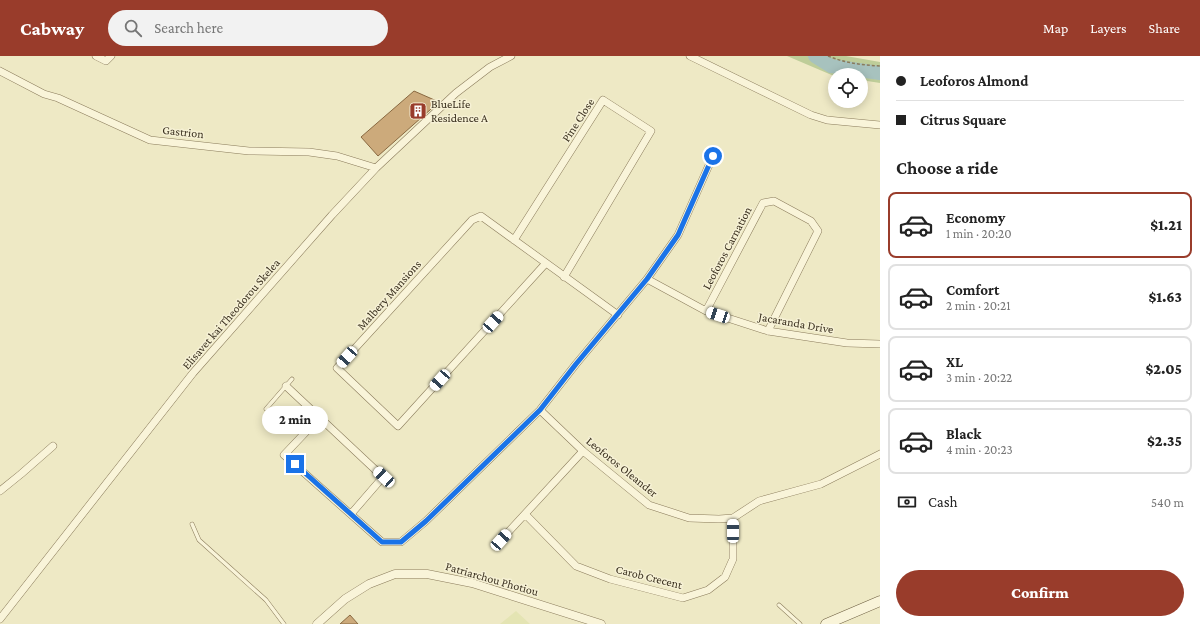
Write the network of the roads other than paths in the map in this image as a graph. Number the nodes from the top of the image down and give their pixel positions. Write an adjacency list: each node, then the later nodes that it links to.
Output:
1 (96, 56): 2 (street)
2 (111, 56)
3 (511, 56): 9 (street, Elisavet kai Theodorou Skelea)
4 (690, 56): 5 (street)
5 (698, 58): 7 (street)
6 (0, 71): 9 (street, Gastrion)
7 (880, 125)
8 (713, 156): 13 (street)
9 (376, 168): 34 (street, Elisavet kai Theodorou Skelea)
10 (514, 240): 11 (street, Malbery Mansions); 11 (street, Malbery Mansions); 12 (street, Pine Close)
11 (546, 263): 12 (street, Malbery Mansions)
12 (564, 277): 15 (street, Malbery Mansions)
13 (647, 279): 14 (street, Jacaranda Drive); 15 (street)
14 (706, 311): 16 (street, Jacaranda Drive); 16 (street, Leoforos Carnation)
15 (618, 315): 21 (street)
16 (768, 331): 17 (street, Jacaranda Drive)
17 (880, 344)
18 (292, 379): 19 (lane)
19 (286, 386): 20 (lane); 22 (street)
20 (266, 409)
21 (540, 410): 24 (street, Leoforos Oleander); 27 (street)
22 (320, 417): 27 (street); 27 (street)
23 (53, 446): 26 (street)
24 (582, 451): 28 (street); 29 (street, Leoforos Oleander)
25 (880, 454): 29 (street)
26 (0, 491)
27 (351, 514)
28 (525, 514): 29 (street, Carob Crecent); 31 (street)
29 (733, 518)
30 (192, 524): 35 (lane)
31 (501, 540)
32 (880, 601): 39 (main road)
33 (779, 605): 38 (lane)
34 (0, 620)
35 (284, 624)
36 (317, 624): 37 (street, Patriarchou Photiou)
37 (601, 624)
38 (800, 624)
39 (826, 624)

